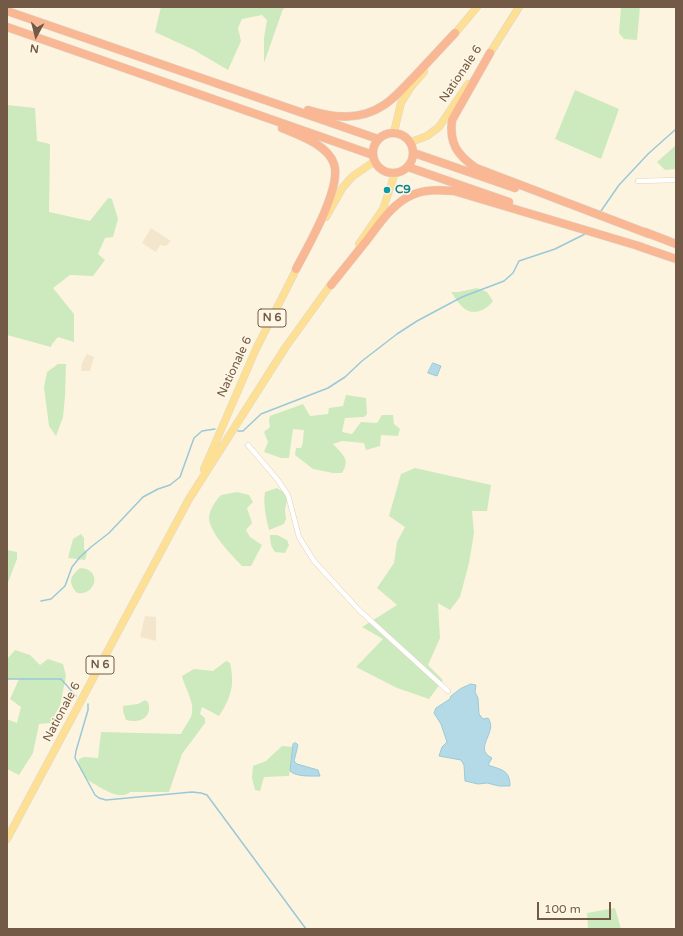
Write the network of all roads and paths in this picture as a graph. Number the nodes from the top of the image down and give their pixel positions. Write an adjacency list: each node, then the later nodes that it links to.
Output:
1 (478, 7): 5 (main road)
2 (519, 7): 6 (main road, Nationale 6)
3 (7, 11): 7 (highway)
4 (7, 27): 8 (highway)
5 (455, 33): 7 (highway); 9 (main road)
6 (490, 53): 11 (main road, Nationale 6); 18 (highway)
7 (170, 67): 10 (highway)
8 (165, 82): 13 (highway); 22 (highway)
9 (394, 132): 10 (highway); 11 (highway)
10 (378, 140): 13 (highway)
11 (411, 142): 12 (highway)
12 (414, 153): 14 (highway); 18 (highway)
13 (374, 158): 15 (highway); 22 (main road, Nationale 6 / N 6)
14 (408, 167): 15 (highway); 20 (highway)
15 (395, 173): 23 (main road, Nationale 6 / N 6)
16 (676, 180): 17 (street)
17 (638, 181)
18 (649, 234): 19 (highway)
19 (676, 244)
20 (642, 248): 21 (highway); 23 (highway)
21 (676, 259)
22 (296, 269): 25 (main road, Nationale 6 / N 6)
23 (331, 285): 25 (main road, Nationale 6 / N 6)
24 (248, 445): 26 (street)
25 (194, 491): 27 (main road, Nationale 6 / N 6)
26 (448, 691)
27 (7, 838)

